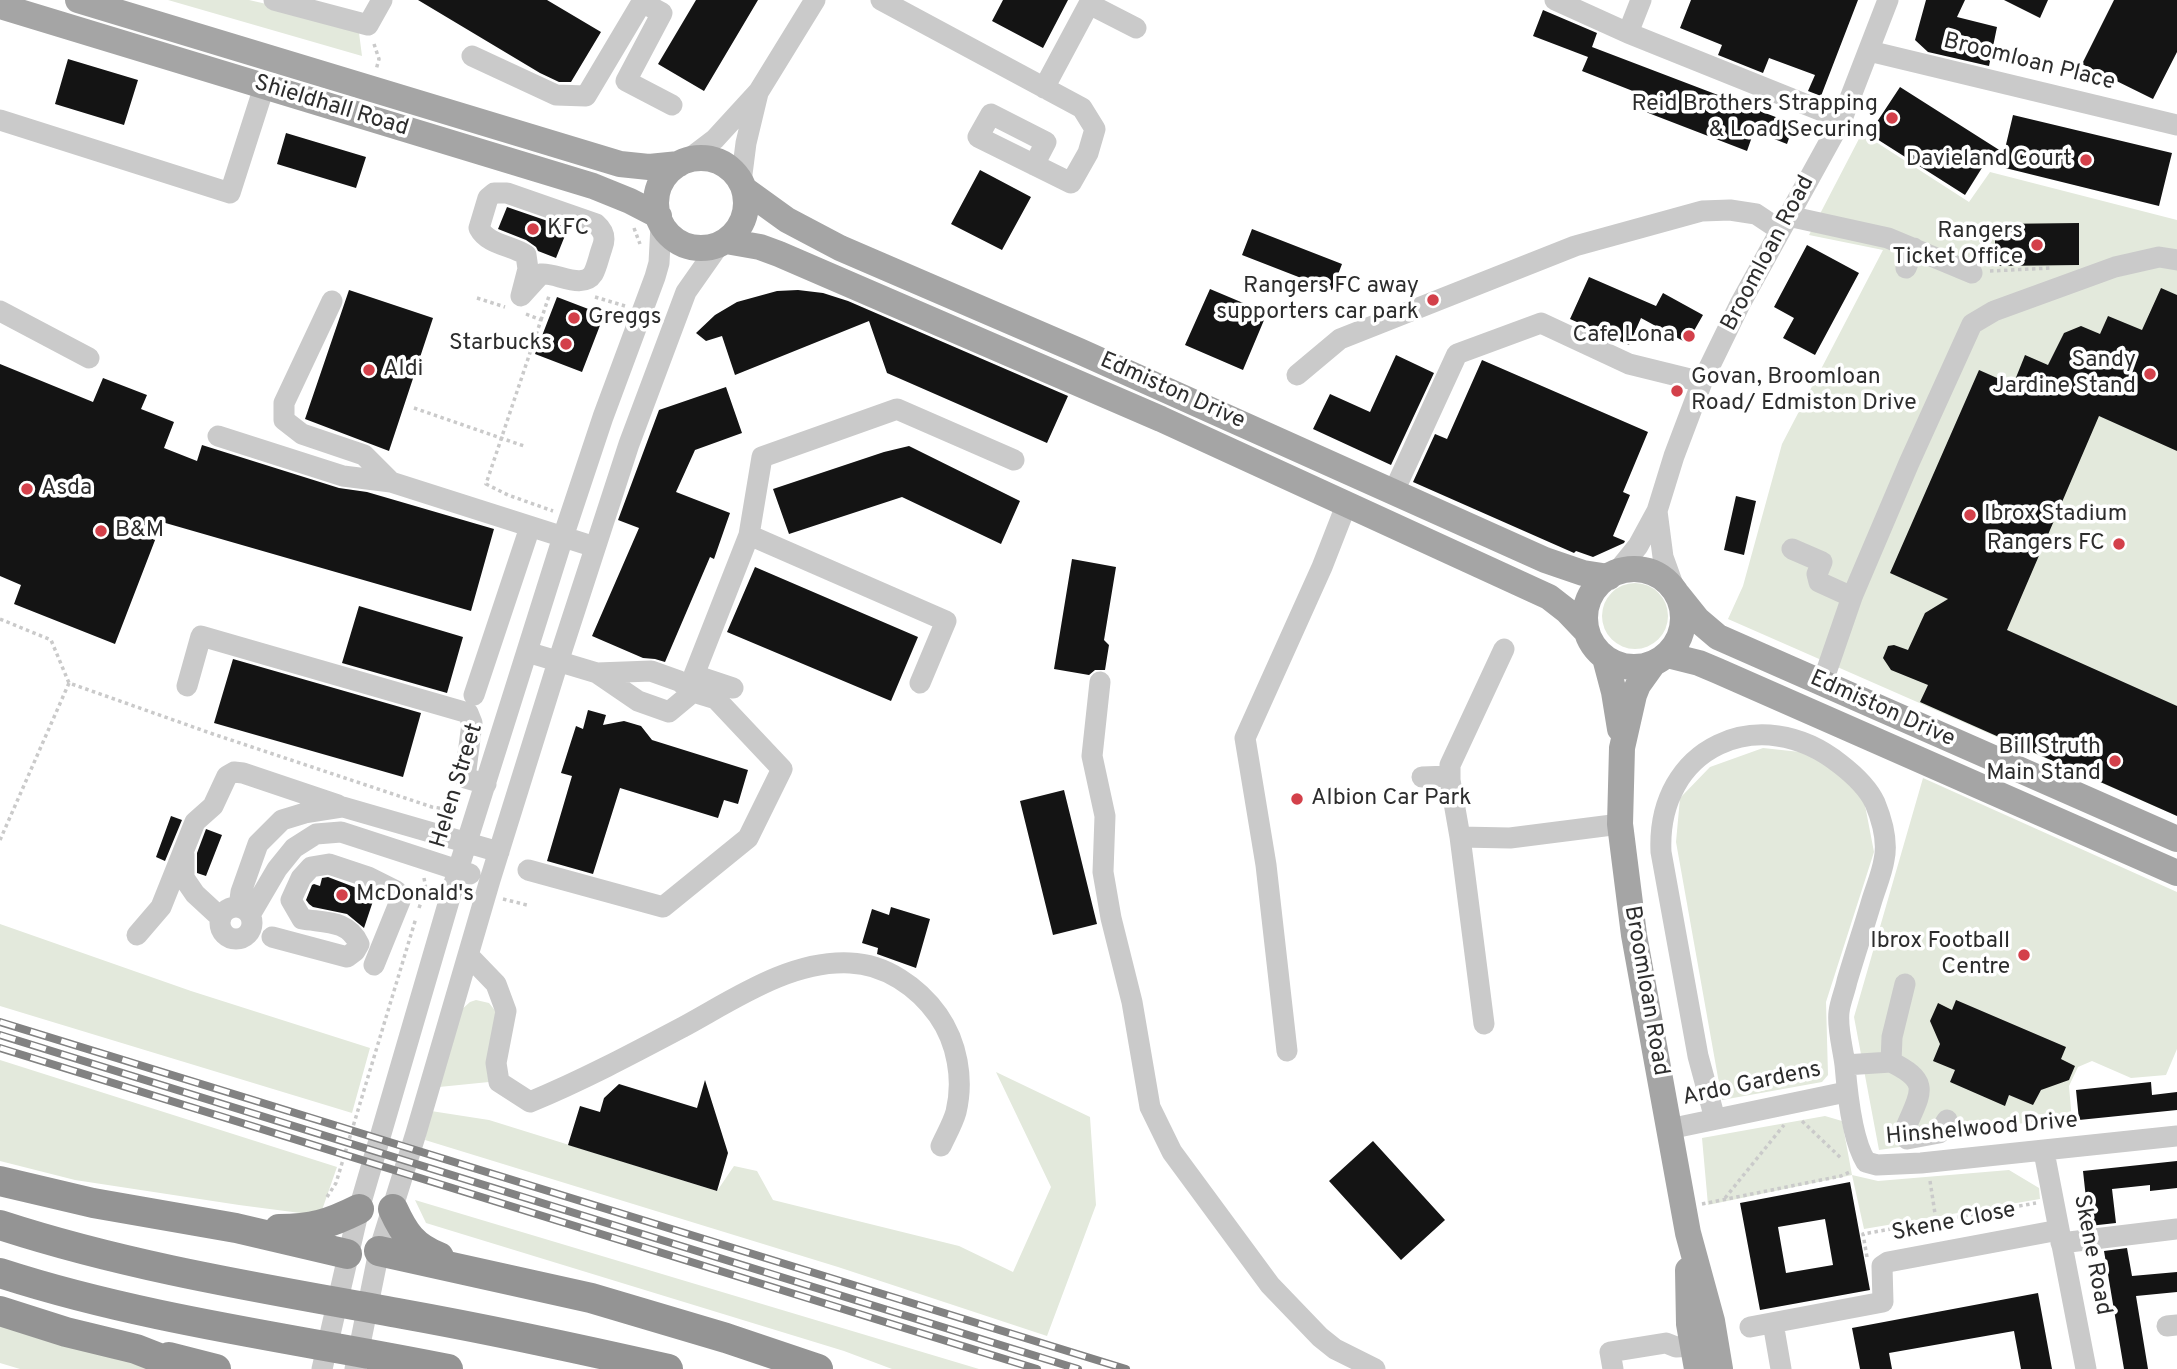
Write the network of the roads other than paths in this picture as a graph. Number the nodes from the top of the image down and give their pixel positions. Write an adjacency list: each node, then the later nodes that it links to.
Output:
1 (78, 0): 16 (main road, Shieldhall Road)
2 (274, 0): 3 (street)
3 (382, 0)
4 (815, 0): 19 (street)
5 (881, 0): 18 (street)
6 (1555, 0): 13 (street)
7 (1641, 0): 13 (street)
8 (1888, 0): 14 (street, Broomloan Road)
9 (657, 5): 15 (street); 20 (street)
10 (0, 6): 11 (main road, Shieldhall Road)
11 (58, 12): 17 (main road, Shieldhall Road)
12 (1136, 28): 18 (street)
13 (1628, 33): 22 (street)
14 (1869, 51): 22 (street, Broomloan Road); 24 (street, Broomloan Place)
15 (472, 56)
16 (360, 84): 21 (main road); 25 (main road, Shieldhall Road)
17 (264, 87): 21 (main road, Shieldhall Road); 23 (street)
18 (1044, 88): 26 (street)
19 (759, 91): 25 (street); 27 (street)
20 (672, 105)
21 (340, 110): 28 (main road, Shieldhall Road)
22 (1842, 119): 29 (street, Broomloan Road)
23 (0, 120)
24 (2177, 125)
25 (683, 162): 27 (main road); 28 (main road)
26 (1034, 165)
27 (742, 186): 30 (main road); 44 (main road, Edmiston Drive)
28 (660, 220): 30 (main road); 49 (street, Helen Street)
29 (1784, 223): 31 (street); 39 (street); 40 (street, Broomloan Road)
30 (723, 243): 45 (main road, Edmiston Drive); 50 (street)
31 (1914, 248): 33 (street); 34 (street)
32 (2177, 260): 54 (street)
33 (1906, 268)
34 (1979, 275)
35 (521, 296): 35 (street)
36 (332, 302): 43 (street)
37 (0, 311): 38 (street)
38 (89, 358)
39 (1297, 374)
40 (1702, 382): 44 (street); 46 (street, Broomloan Road)
41 (218, 436): 43 (street)
42 (1014, 460): 48 (street)
43 (391, 482): 47 (street)
44 (1394, 491): 52 (main road, Edmiston Drive)
45 (1347, 503): 56 (main road, Edmiston Drive); 94 (street)
46 (1657, 511): 52 (street, Broomloan Road); 53 (street, Broomloan Road)
47 (530, 527): 49 (street); 55 (street)
48 (749, 535): 64 (street); 65 (street)
49 (563, 537): 50 (street); 57 (street, Helen Street)
50 (595, 547): 61 (street)
51 (1793, 549): 54 (street)
52 (1613, 575): 53 (main road); 56 (main road)
53 (1677, 594): 60 (main road); 66 (main road, Edmiston Drive)
54 (1852, 597): 66 (street)
55 (497, 632): 57 (street); 69 (street)
56 (1587, 632): 59 (main road)
57 (529, 647): 61 (street); 73 (street, Helen Street)
58 (1504, 649): 71 (street)
59 (1605, 658): 60 (main road); 70 (main road, Broomloan Road)
60 (1660, 660): 70 (main road, Broomloan Road); 85 (main road, Edmiston Drive)
61 (558, 662): 62 (street); 82 (street)
62 (597, 673): 64 (street); 64 (street)
63 (1100, 682): 128 (street)
64 (694, 683): 68 (street); 84 (street)
65 (920, 683)
66 (1822, 684): 79 (main road, Edmiston Drive)
67 (187, 686): 73 (street)
68 (733, 688)
69 (474, 695)
70 (1622, 748): 76 (main road, Broomloan Road)
71 (1450, 776): 72 (street); 78 (street)
72 (1422, 777)
73 (476, 781): 80 (street, Helen Street)
74 (343, 807): 75 (street); 80 (street); 81 (street)
75 (305, 813): 77 (street); 87 (street)
76 (1620, 824): 78 (street); 100 (main road, Broomloan Road)
77 (310, 837): 83 (street); 87 (street)
78 (1460, 837): 93 (street)
79 (2177, 839)
80 (467, 843): 82 (street); 83 (street, Helen Street)
81 (184, 849): 87 (street); 88 (street)
82 (499, 852): 86 (street)
83 (458, 870): 86 (street); 106 (street, Helen Street)
84 (528, 870)
85 (2177, 873)
86 (490, 880): 90 (street)
87 (237, 913)
88 (138, 934)
89 (272, 937): 91 (street)
90 (468, 955): 102 (street); 105 (street)
91 (374, 965)
92 (1905, 984): 95 (street)
93 (1484, 1024)
94 (1287, 1051)
95 (1891, 1062): 96 (street); 99 (street)
96 (1845, 1065): 97 (street, Hinshelwood Drive); 98 (street, Hinshelwood Drive)
97 (1846, 1093): 98 (street, Ardo Gardens); 103 (street, Hinshelwood Drive)
98 (1715, 1119): 100 (street, Ardo Gardens)
99 (1947, 1120)
100 (1669, 1129): 107 (main road, Broomloan Road)
101 (2177, 1136): 103 (street, Hinshelwood Drive)
102 (941, 1146)
103 (2044, 1152): 111 (street, Skene Road)
104 (0, 1181): 109 (highway)
105 (396, 1197): 112 (street); 115 (highway)
106 (359, 1209): 109 (highway); 113 (street, Helen Street)
107 (1685, 1220): 120 (main road, Broomloan Road); 130 (main road, Broomloan Road)
108 (0, 1225): 126 (highway)
109 (236, 1228): 113 (highway)
110 (2177, 1228): 111 (street, Skene Close)
111 (2060, 1236): 117 (street, Skene Close); 132 (street, Skene Road)
112 (379, 1251): 113 (street); 115 (highway); 124 (street)
113 (345, 1266): 121 (street, Helen Street)
114 (0, 1273): 125 (highway)
115 (486, 1276): 127 (highway)
116 (0, 1311): 119 (highway)
117 (1773, 1323): 118 (street, Skene Close); 131 (street)
118 (1750, 1327)
119 (136, 1349): 122 (highway); 123 (highway)
120 (1691, 1360): 129 (street)
121 (322, 1368)
122 (187, 1369)
123 (216, 1369)
124 (355, 1369)
125 (448, 1369)
126 (668, 1369)
127 (818, 1369)
128 (1375, 1369)
129 (1613, 1369)
130 (1720, 1369)
131 (1781, 1369)
132 (2086, 1369)

